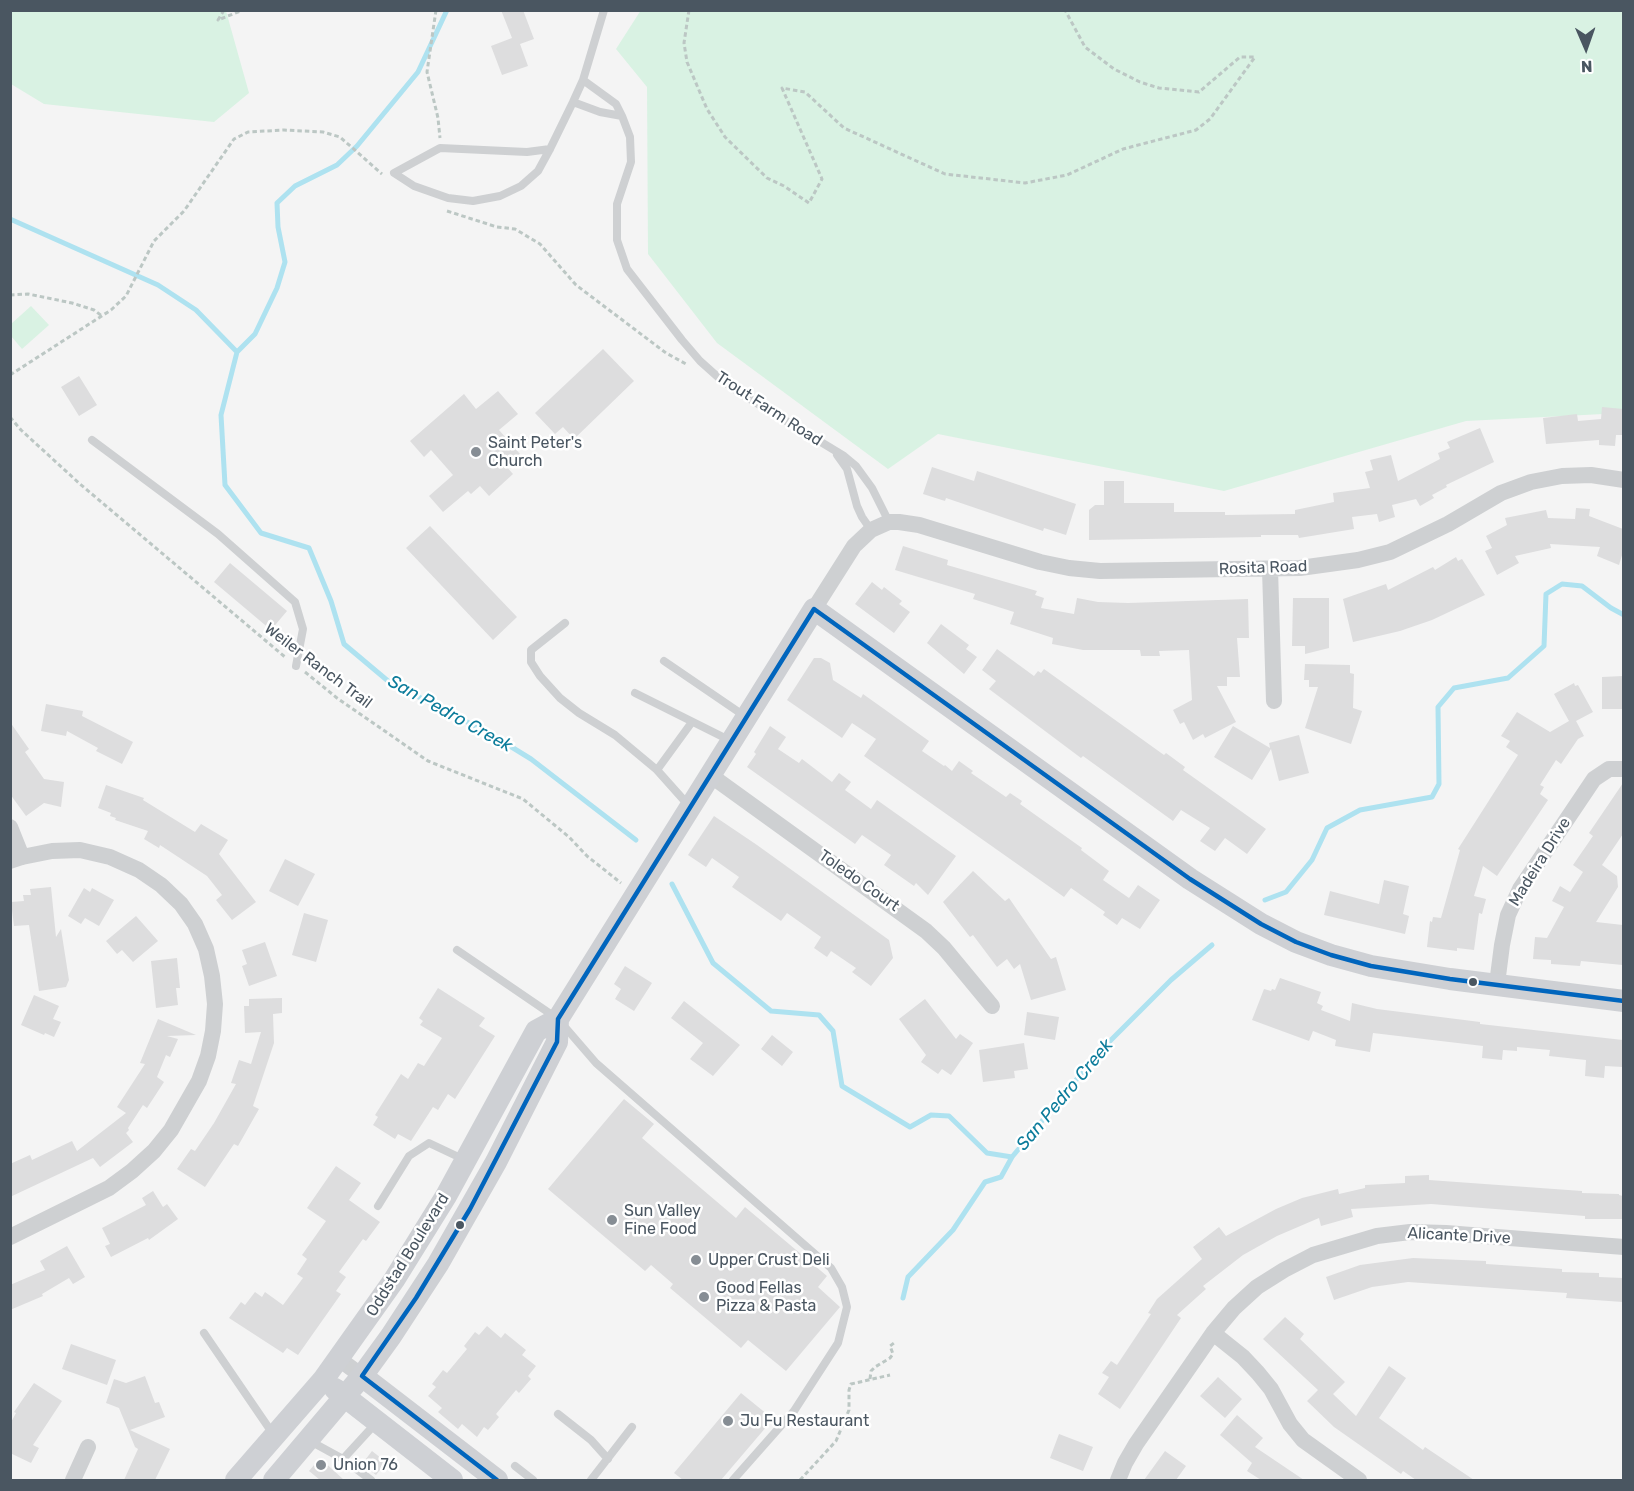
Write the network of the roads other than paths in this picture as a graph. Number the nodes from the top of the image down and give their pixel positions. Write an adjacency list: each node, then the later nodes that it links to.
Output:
1 (601, 12): 2 (lane)
2 (583, 80): 3 (lane); 4 (lane, Trout Farm Road)
3 (573, 102): 4 (lane); 5 (lane)
4 (622, 116): 7 (lane, Trout Farm Road)
5 (550, 149): 5 (lane)
6 (92, 440): 15 (lane)
7 (830, 448): 9 (lane, Trout Farm Road); 10 (lane, Trout Farm Road)
8 (1623, 480): 11 (street, Rosita Road)
9 (889, 522): 10 (street, Oddstad Boulevard); 11 (street, Rosita Road)
10 (871, 530): 12 (street, Oddstad Boulevard)
11 (1270, 569): 17 (street)
12 (814, 609): 18 (street, Oddstad Boulevard); 28 (street)
13 (565, 623): 22 (lane)
14 (664, 662): 18 (lane)
15 (296, 666)
16 (635, 693): 19 (lane)
17 (1274, 701)
18 (746, 717): 20 (street, Oddstad Boulevard)
19 (692, 722): 20 (lane); 22 (lane)
20 (731, 741): 23 (street, Oddstad Boulevard)
21 (1623, 769): 28 (street, Madeira Drive)
22 (657, 770): 24 (lane)
23 (710, 775): 24 (street, Oddstad Boulevard); 30 (street, Toledo Court)
24 (690, 807): 31 (street, Oddstad Boulevard)
25 (10, 827): 26 (street)
26 (16, 859): 34 (street)
27 (457, 950): 31 (lane)
28 (1497, 984): 29 (street)
29 (1623, 1000)
30 (992, 1006)
31 (558, 1019): 32 (street, Oddstad Boulevard); 59 (lane)
32 (481, 1155): 33 (lane); 38 (street, Oddstad Boulevard); 39 (street, Oddstad Boulevard)
33 (378, 1206)
34 (10, 1236)
35 (1623, 1247): 37 (street, Alicante Drive)
36 (204, 1333): 45 (lane)
37 (1213, 1333): 60 (street, Alicante Drive); 61 (street)
38 (339, 1359): 39 (street); 40 (street, Oddstad Boulevard)
39 (362, 1376): 41 (street, Oddstad Boulevard); 56 (street)
40 (323, 1380): 41 (street); 45 (street, Oddstad Boulevard)
41 (345, 1397): 43 (street); 46 (street, Oddstad Boulevard)
42 (558, 1414): 49 (lane)
43 (376, 1422): 48 (lane); 55 (street)
44 (632, 1427): 49 (lane)
45 (275, 1436): 52 (street, Oddstad Boulevard)
46 (309, 1441): 48 (lane); 53 (street, Oddstad Boulevard)
47 (88, 1448): 51 (street)
48 (343, 1459): 54 (lane)
49 (608, 1459): 58 (lane)
50 (515, 1466): 57 (lane)
51 (74, 1480)
52 (236, 1480)
53 (274, 1480)
54 (371, 1480)
55 (452, 1480)
56 (497, 1480)
57 (533, 1480)
58 (591, 1480)
59 (733, 1480)
60 (1118, 1480)
61 (1359, 1480)

